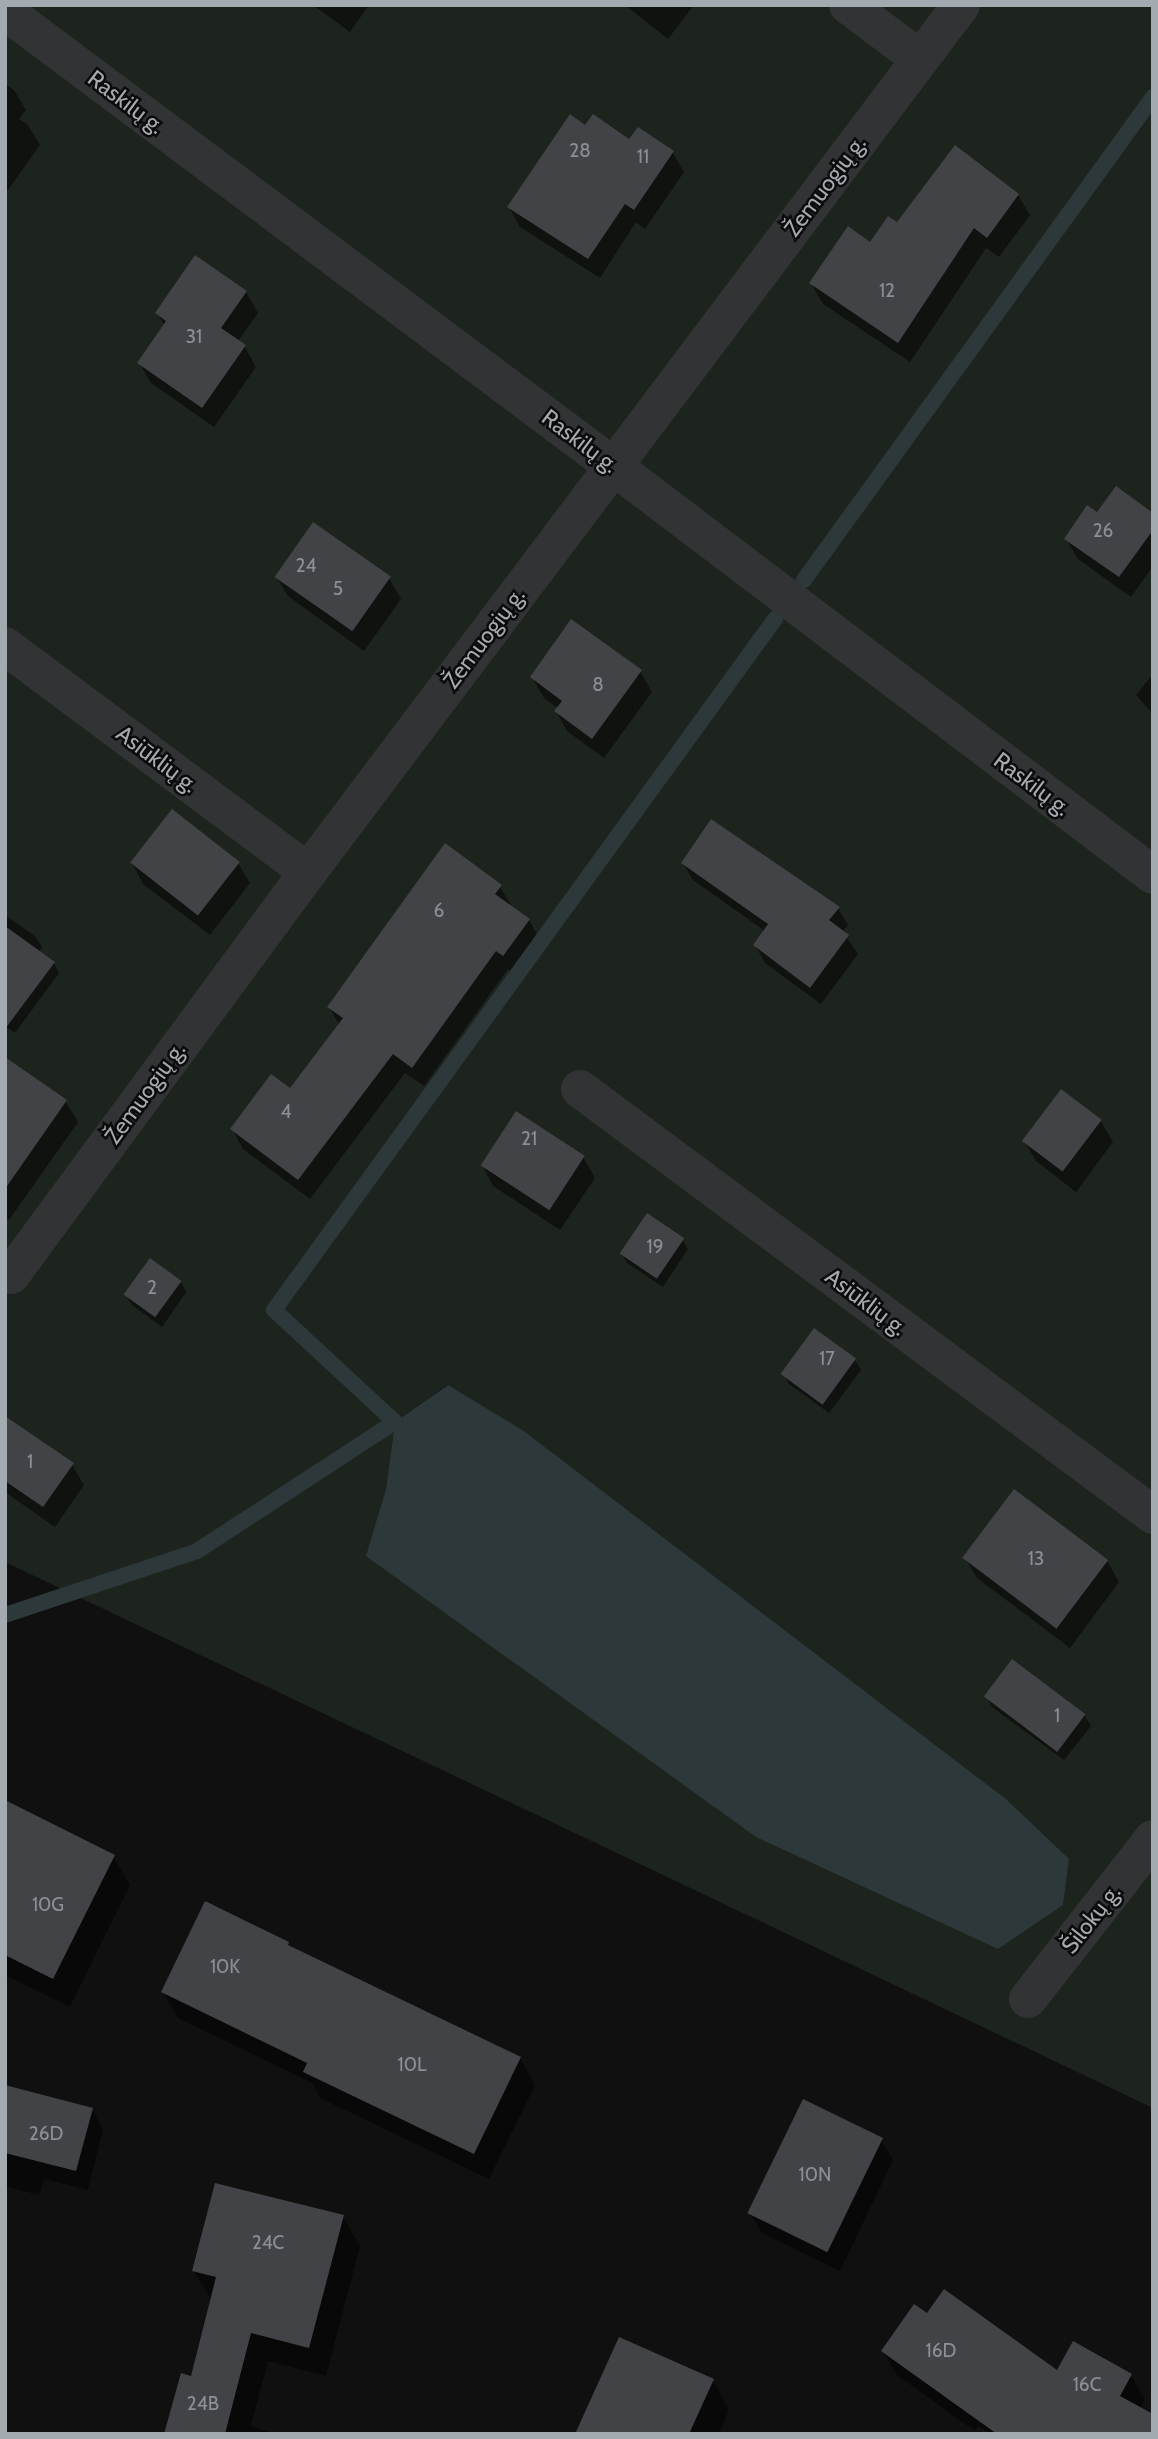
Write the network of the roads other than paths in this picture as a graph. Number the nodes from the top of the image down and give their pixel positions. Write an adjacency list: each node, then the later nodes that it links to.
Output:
1 (848, 5): 4 (street)
2 (961, 5): 4 (street, Žemuogių g.)
3 (5, 11): 5 (street, Raskilų g.)
4 (920, 60): 5 (street, Žemuogių g.)
5 (614, 466): 7 (street, Žemuogių g.); 8 (street, Raskilų g.)
6 (5, 646): 7 (street, Asiūklių g.)
7 (308, 872): 10 (street, Žemuogių g.)
8 (1153, 875)
9 (580, 1089): 11 (street, Asiūklių g.)
10 (8, 1273)
11 (1153, 1515)
12 (1153, 1839): 13 (street, Šilokų g.)
13 (1028, 1999)

